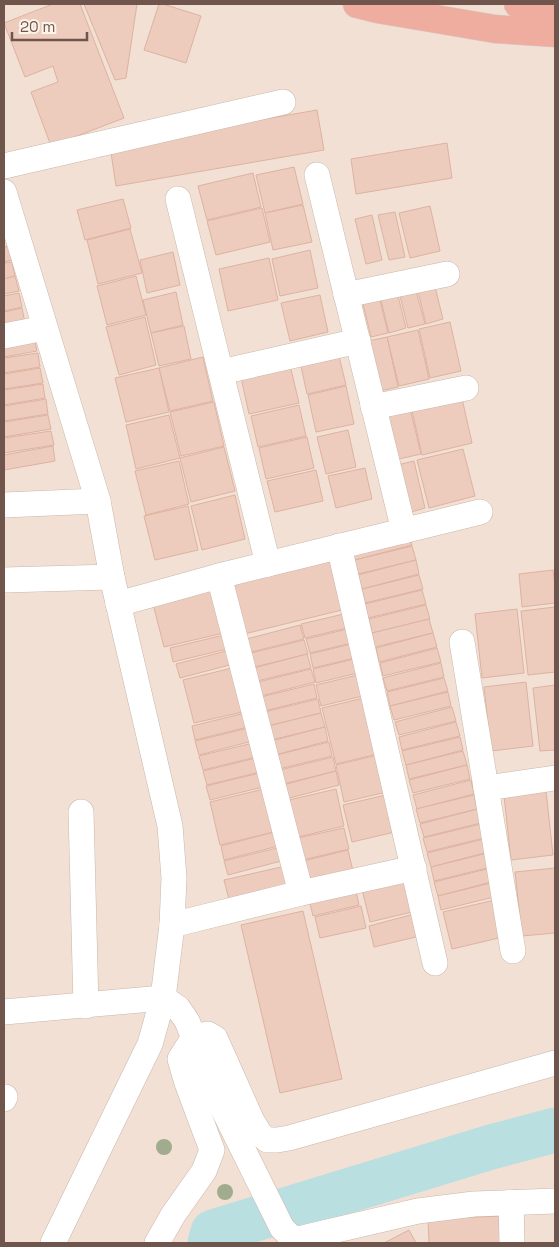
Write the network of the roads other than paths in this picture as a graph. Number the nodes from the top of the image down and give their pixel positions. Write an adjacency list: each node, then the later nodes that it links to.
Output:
1 (357, 4): 4 (highway)
2 (518, 4): 3 (highway)
3 (555, 8)
4 (555, 33)
5 (282, 102): 6 (street)
6 (4, 166)
7 (317, 175): 11 (street)
8 (4, 192): 12 (street)
9 (178, 198): 15 (street)
10 (447, 274): 11 (street)
11 (346, 296): 14 (street)
12 (45, 328): 13 (street); 18 (street)
13 (4, 336)
14 (358, 341): 15 (street); 17 (street)
15 (221, 372): 23 (street)
16 (466, 388): 17 (street)
17 (373, 407): 21 (street)
18 (98, 501): 19 (street); 25 (street)
19 (4, 505)
20 (480, 512): 21 (street)
21 (404, 531): 22 (street)
22 (339, 546): 23 (street); 32 (street)
23 (268, 564): 24 (street)
24 (219, 576): 27 (street); 33 (street)
25 (112, 577): 26 (street); 27 (street)
26 (4, 580)
27 (118, 604): 34 (street)
28 (462, 642): 30 (street)
29 (555, 778): 30 (street)
30 (486, 788): 35 (street)
31 (81, 812): 38 (street)
32 (414, 868): 33 (street); 36 (street)
33 (301, 893): 34 (street)
34 (172, 925): 37 (street)
35 (513, 951)
36 (435, 963)
37 (162, 998): 38 (street); 40 (street); 45 (street)
38 (86, 1006): 39 (street)
39 (4, 1012)
40 (197, 1044): 41 (street); 44 (street); 46 (street)
41 (555, 1063)
42 (555, 1201): 43 (street)
43 (511, 1202): 44 (street); 48 (street)
44 (425, 1210): 47 (street)
45 (53, 1243)
46 (157, 1243)
47 (350, 1243)
48 (512, 1243)

